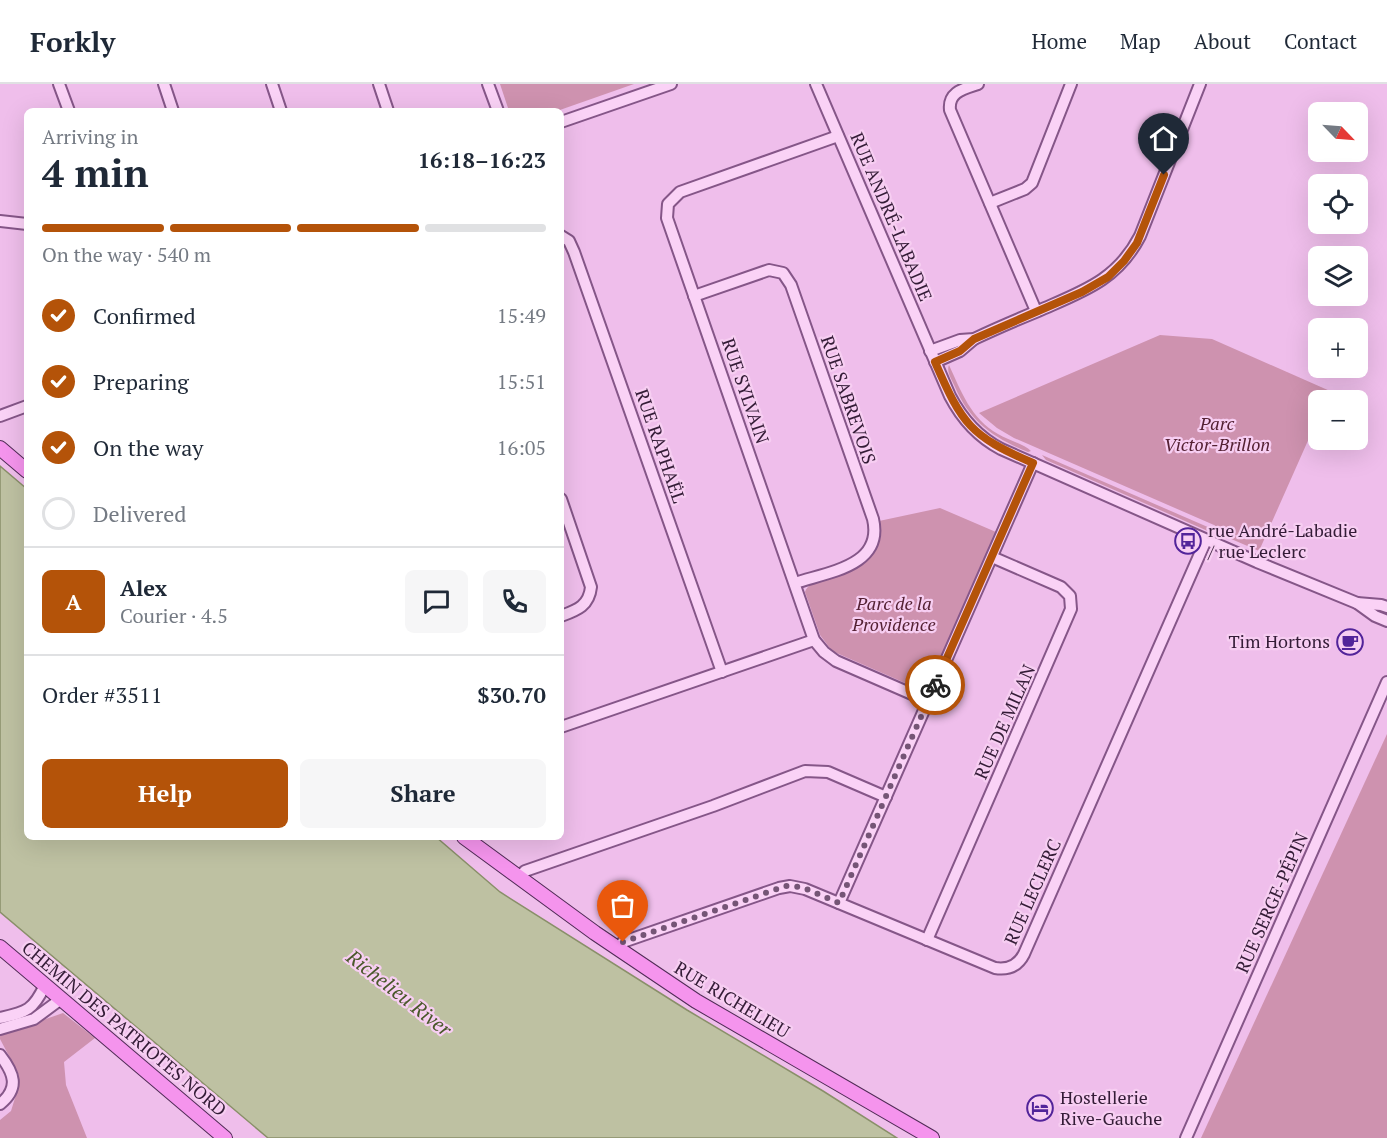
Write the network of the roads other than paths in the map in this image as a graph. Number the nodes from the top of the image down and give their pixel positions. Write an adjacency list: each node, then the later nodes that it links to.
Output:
1 (59, 84): 11 (street)
2 (164, 84): 12 (street)
3 (272, 84): 13 (street)
4 (379, 84): 14 (street)
5 (488, 84): 15 (street)
6 (671, 84): 16 (street)
7 (816, 84): 17 (street, RUE ANDRÉ-LABADIE)
8 (978, 84): 18 (street)
9 (1071, 84): 18 (street)
10 (1200, 84): 23 (street)
11 (68, 108)
12 (172, 108)
13 (280, 108)
14 (387, 108)
15 (497, 108)
16 (564, 121)
17 (838, 136): 22 (street, RUE SYLVAIN); 25 (street, RUE ANDRÉ-LABADIE)
18 (990, 203): 23 (street)
19 (0, 221): 20 (street)
20 (24, 224)
21 (564, 238): 41 (street, RUE RAPHAËL)
22 (694, 296): 35 (street, RUE SYLVAIN); 35 (street, RUE SABREVOIS)
23 (1036, 311): 24 (street)
24 (974, 339): 25 (street); 26 (street)
25 (930, 351): 26 (street, RUE ANDRÉ-LABADIE)
26 (935, 362): 30 (street, RUE ANDRÉ-LABADIE)
27 (24, 407): 28 (street)
28 (0, 416)
29 (0, 448): 31 (main road)
30 (1033, 463): 33 (street, RUE ANDRÉ-LABADIE); 34 (street)
31 (24, 468)
32 (564, 508): 38 (street)
33 (1206, 540): 36 (street, RUE ANDRÉ-LABADIE); 49 (street, RUE LECLERC)
34 (992, 557): 43 (street); 49 (street, RUE DE MILAN)
35 (795, 583): 40 (street, RUE SYLVAIN)
36 (1357, 603): 37 (street, RUE ANDRÉ-LABADIE); 39 (street, RUE ANDRÉ-LABADIE)
37 (1387, 607)
38 (564, 615)
39 (1387, 621)
40 (814, 640): 41 (street); 43 (street, RUE SYLVAIN)
41 (722, 672): 44 (street)
42 (1387, 682): 60 (street, RUE SERGE-PÉPIN)
43 (928, 700): 45 (street)
44 (564, 726)
45 (886, 797): 47 (street); 48 (street)
46 (468, 840): 47 (main road, RUE RICHELIEU)
47 (519, 877): 51 (main road, RUE RICHELIEU)
48 (839, 903): 49 (street, RUE LECLERC); 51 (street, RUE LECLERC)
49 (927, 940)
50 (0, 947): 52 (main road, CHEMIN DES PATRIOTES NORD)
51 (618, 948): 59 (main road, RUE RICHELIEU)
52 (45, 986): 53 (main road, CHEMIN DES PATRIOTES NORD); 54 (street)
53 (61, 999): 55 (street); 58 (main road, CHEMIN DES PATRIOTES NORD)
54 (0, 1018)
55 (0, 1029)
56 (0, 1055): 57 (street)
57 (0, 1104)
58 (225, 1138)
59 (932, 1138)
60 (1186, 1138)

